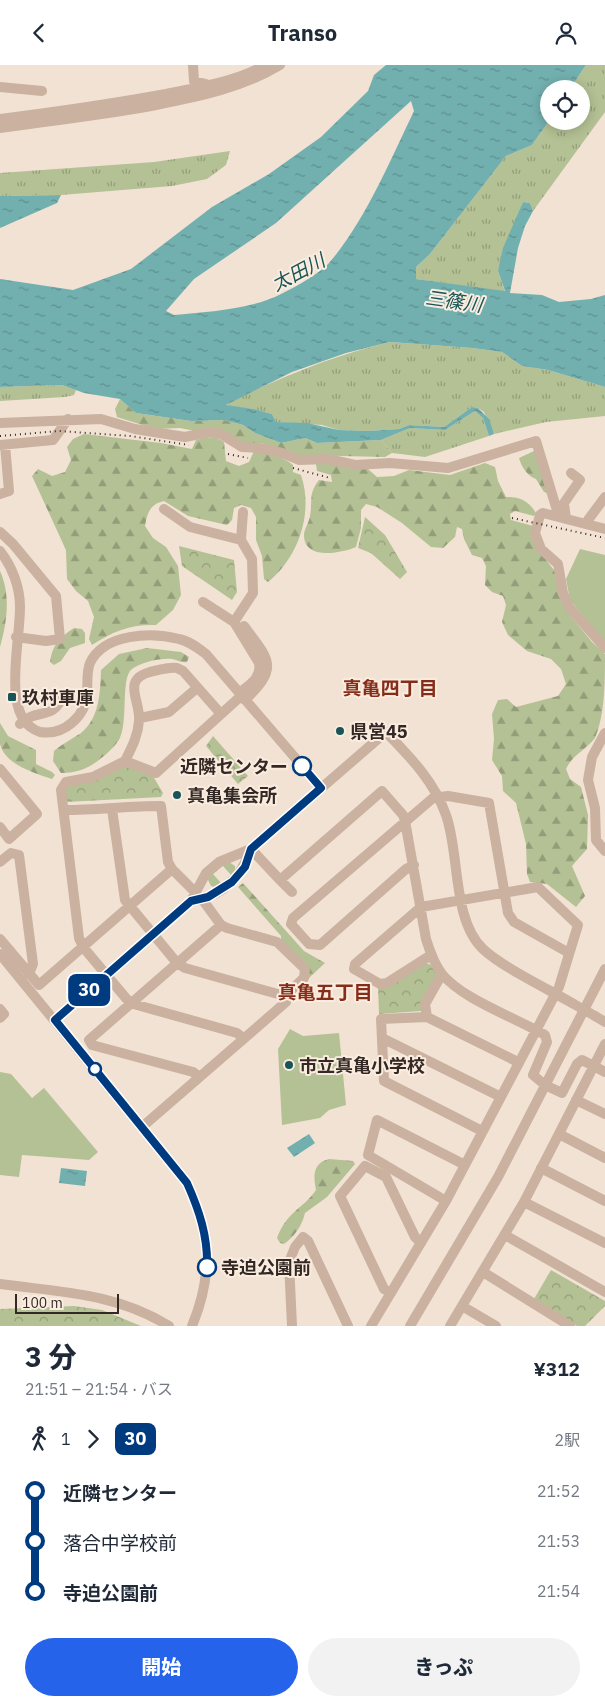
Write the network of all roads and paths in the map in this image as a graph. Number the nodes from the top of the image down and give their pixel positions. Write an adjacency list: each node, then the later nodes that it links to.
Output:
1 (193, 65): 4 (street)
2 (265, 65): 4 (street)
3 (280, 65): 5 (street)
4 (210, 84): 5 (street); 8 (street)
5 (241, 85): 9 (street)
6 (0, 87): 7 (street)
7 (42, 91)
8 (0, 119)
9 (0, 128)
10 (68, 419): 11 (street); 12 (street); 18 (street)
11 (0, 423)
12 (2, 445): 14 (street)
13 (571, 473): 18 (street)
14 (0, 494)
15 (605, 497): 19 (street)
16 (164, 509): 22 (street)
17 (243, 512): 22 (street)
18 (563, 518): 19 (street); 28 (street)
19 (587, 524): 20 (street)
20 (605, 529)
21 (0, 532): 27 (street)
22 (241, 540): 25 (street)
23 (0, 551): 27 (street)
24 (203, 602): 25 (street)
25 (234, 622): 31 (street)
26 (244, 626): 31 (street)
27 (16, 637): 34 (street)
28 (605, 648)
29 (197, 688): 32 (street); 33 (street); 33 (street)
30 (63, 695): 34 (street)
31 (242, 696): 32 (street); 34 (street); 38 (street)
32 (221, 714): 36 (street)
33 (140, 718): 36 (street)
34 (20, 724)
35 (605, 733): 45 (street)
36 (125, 761): 41 (street)
37 (0, 769): 43 (street)
38 (321, 788): 39 (street); 44 (street)
39 (439, 796): 42 (street); 55 (street); 57 (street)
40 (112, 809): 41 (street); 49 (street); 58 (street)
41 (64, 810): 63 (street)
42 (405, 821): 48 (street); 48 (street); 52 (street)
43 (0, 827)
44 (251, 849): 46 (street); 50 (street); 52 (street)
45 (605, 851)
46 (227, 858): 50 (street); 51 (street)
47 (0, 863): 69 (street)
48 (414, 865): 59 (street)
49 (172, 869): 56 (street); 58 (street)
50 (240, 873): 53 (street)
51 (203, 877): 53 (street); 56 (street)
52 (280, 880): 54 (street)
53 (218, 892): 56 (street)
54 (292, 892)
55 (504, 893): 57 (street); 64 (street); 64 (street)
56 (196, 897): 60 (street); 61 (street)
57 (462, 899): 59 (street); 72 (street)
58 (128, 907): 61 (street); 63 (street)
59 (421, 907): 66 (street); 66 (street)
60 (221, 925): 67 (street); 73 (street)
61 (152, 935): 67 (street); 71 (street)
62 (0, 939): 69 (street)
63 (83, 947): 69 (street); 71 (street)
64 (569, 953): 72 (street)
65 (0, 955): 78 (street)
66 (431, 955): 70 (street)
67 (177, 963): 73 (street); 74 (street)
68 (605, 969): 88 (street)
69 (29, 973)
70 (442, 974): 76 (street); 80 (street)
71 (106, 975): 74 (street); 78 (street)
72 (555, 993): 79 (street, bridge); 80 (street)
73 (285, 996): 81 (street)
74 (130, 1003): 81 (street); 87 (street)
75 (0, 1009): 77 (street)
76 (426, 1017): 82 (street); 84 (street)
77 (0, 1018)
78 (55, 1020): 92 (street)
79 (605, 1022)
80 (536, 1030): 84 (street); 88 (street)
81 (243, 1038): 87 (street)
82 (382, 1038): 89 (street); 93 (street)
83 (605, 1044): 85 (street)
84 (518, 1062): 89 (street)
85 (594, 1066): 86 (street); 88 (street); 90 (street)
86 (605, 1071)
87 (198, 1076): 92 (street)
88 (545, 1085): 114 (street)
89 (500, 1097): 93 (street)
90 (576, 1100): 91 (street); 94 (street)
91 (605, 1115)
92 (142, 1127): 110 (street)
93 (482, 1131): 96 (street)
94 (559, 1133): 95 (street); 97 (street)
95 (605, 1158)
96 (465, 1165): 98 (street); 98 (street)
97 (541, 1168): 99 (street); 100 (street)
98 (446, 1201): 102 (street)
99 (605, 1201)
100 (524, 1202): 101 (street); 103 (street)
101 (505, 1235): 104 (street); 106 (street)
102 (422, 1243): 107 (street); 107 (street)
103 (605, 1243)
104 (483, 1272): 108 (street); 117 (street)
105 (0, 1284): 109 (street)
106 (605, 1292)
107 (391, 1293): 113 (street)
108 (462, 1306): 115 (street); 116 (street)
109 (168, 1326)
110 (192, 1326)
111 (292, 1326): 112 (street)
112 (348, 1326)
113 (371, 1326)
114 (410, 1326)
115 (450, 1326)
116 (496, 1326)
117 (570, 1326)

